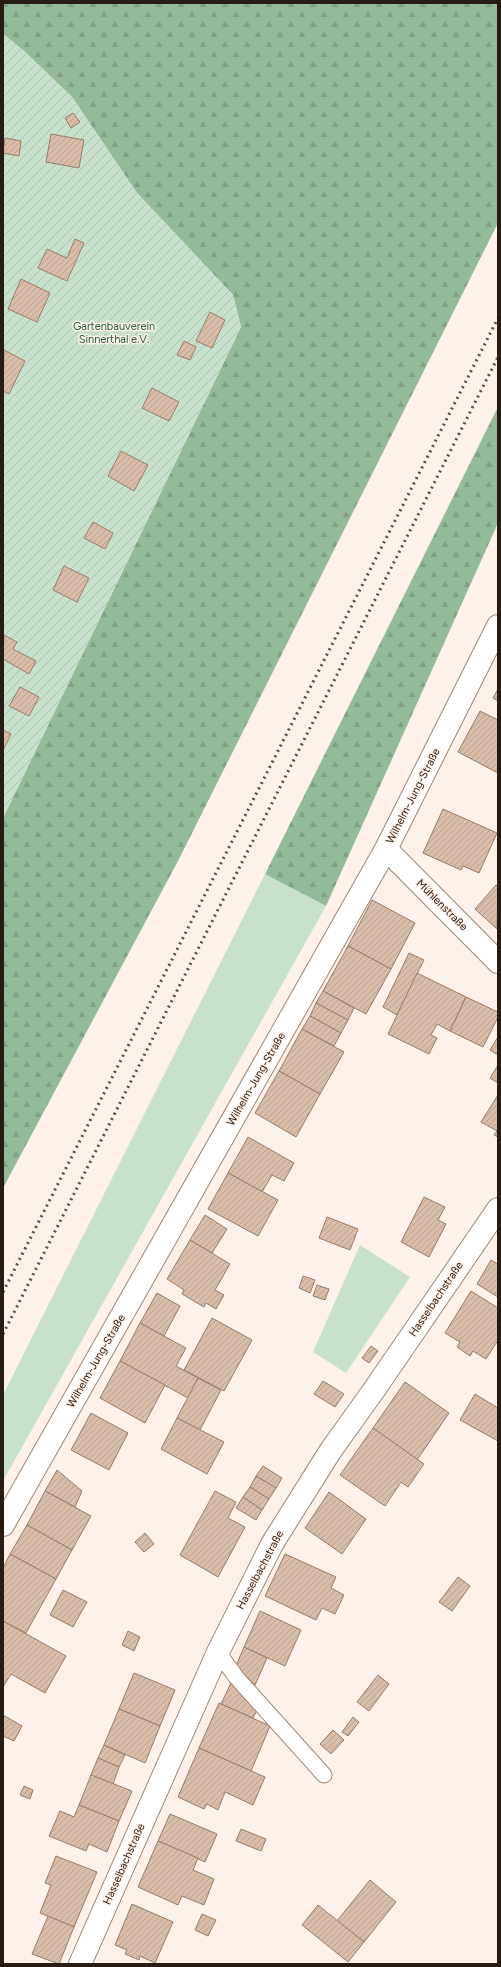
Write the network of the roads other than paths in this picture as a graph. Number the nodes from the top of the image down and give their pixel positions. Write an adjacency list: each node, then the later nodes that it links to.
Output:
1 (498, 626): 2 (street, Wilhelm-Jung-Straße)
2 (386, 849): 3 (street, Mühlenstraße); 5 (street, Wilhelm-Jung-Straße)
3 (498, 962)
4 (498, 1209): 6 (street, Hasselbachstraße)
5 (3, 1525)
6 (218, 1652): 7 (lane); 8 (street, Hasselbachstraße)
7 (324, 1775)
8 (80, 1964)

